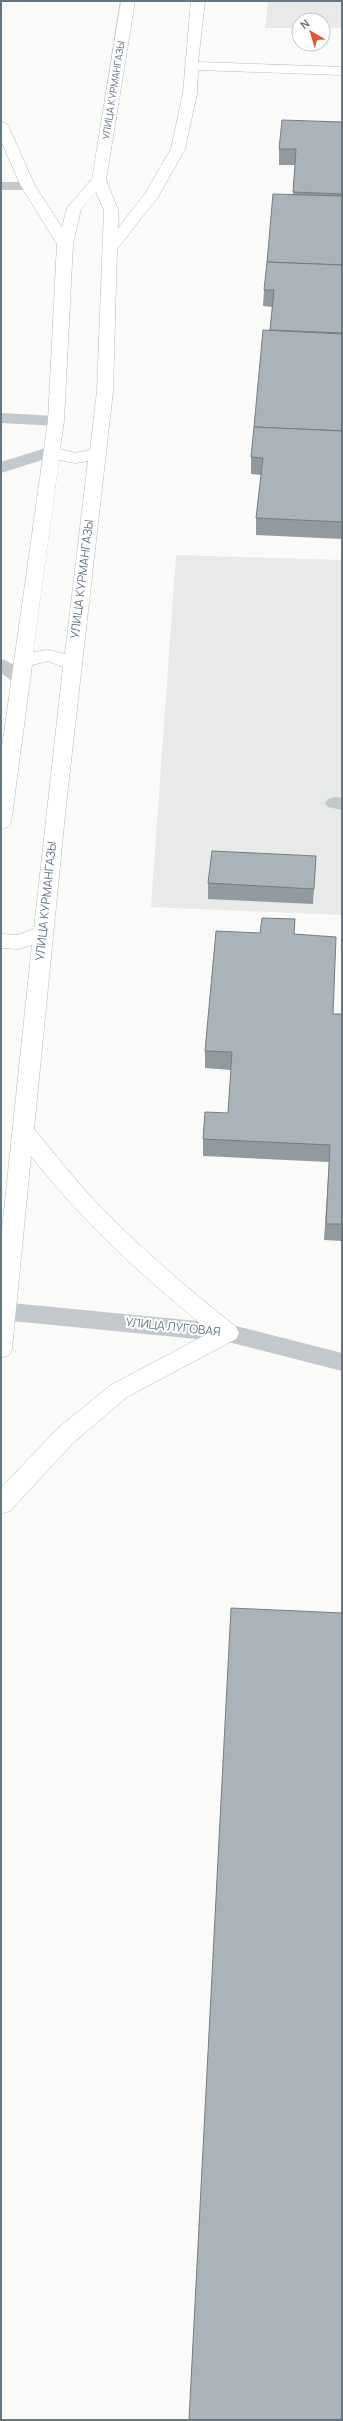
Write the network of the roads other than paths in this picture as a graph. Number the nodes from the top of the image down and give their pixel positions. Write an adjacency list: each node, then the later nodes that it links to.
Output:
1 (128, 1): 6 (main road, УЛИЦА КУРМАНГАЗЫ)
2 (198, 1): 3 (main road)
3 (191, 66): 4 (main road); 10 (main road)
4 (342, 70)
5 (1, 125): 8 (main road)
6 (99, 180): 9 (main road); 10 (main road)
7 (1, 186): 8 (street)
8 (28, 186): 9 (main road)
9 (65, 244): 12 (main road)
10 (109, 249): 14 (main road, УЛИЦА КУРМАНГАЗЫ)
11 (1, 418): 12 (street)
12 (56, 421): 13 (main road)
13 (52, 451): 14 (main road); 15 (street); 18 (main road)
14 (98, 453): 16 (main road, УЛИЦА КУРМАНГАЗЫ)
15 (1, 468)
16 (72, 664): 18 (main road); 20 (main road, УЛИЦА КУРМАНГАЗЫ)
17 (1, 665): 18 (street)
18 (22, 670): 19 (main road)
19 (1, 823)
20 (43, 932): 21 (main road); 22 (main road, УЛИЦА КУРМАНГАЗЫ)
21 (1, 941)
22 (23, 1130): 23 (main road, УЛИЦА КУРМАНГАЗЫ); 24 (main road)
23 (3, 1311): 24 (street, УЛИЦА ЛУГОВАЯ); 25 (main road, УЛИЦА КУРМАНГАЗЫ)
24 (228, 1333): 26 (street, УЛИЦА ЛУГОВАЯ); 27 (main road)
25 (1, 1349)
26 (342, 1362)
27 (1, 1504)

